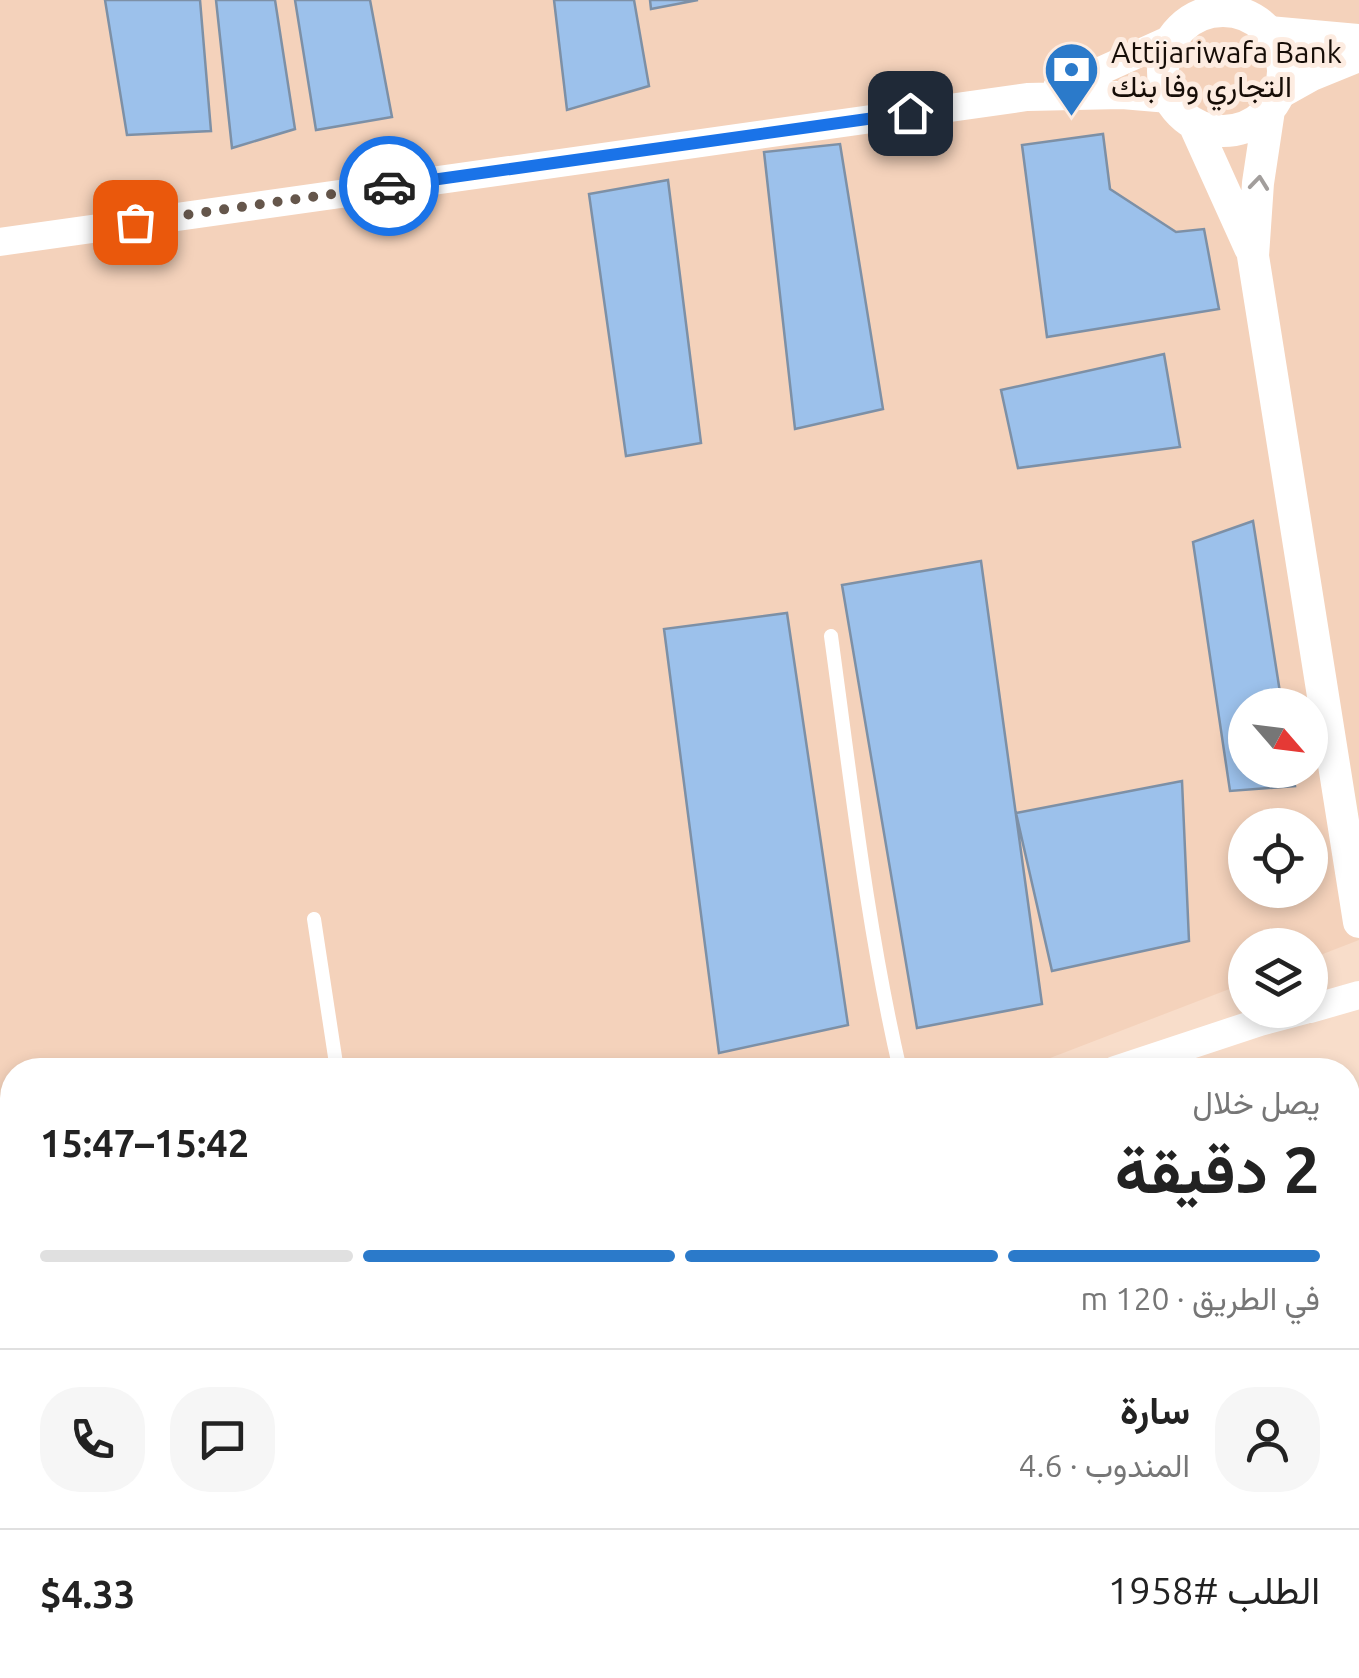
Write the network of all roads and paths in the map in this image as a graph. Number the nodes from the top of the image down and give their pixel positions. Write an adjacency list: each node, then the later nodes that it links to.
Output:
1 (1257, 16): 2 (street); 3 (street); 7 (street)
2 (1181, 21): 5 (street); 6 (street)
3 (1359, 38)
4 (1359, 58): 7 (street)
5 (1027, 97): 6 (street); 9 (street)
6 (1170, 99): 8 (street)
7 (1274, 103): 8 (street); 10 (street, one-way to 7)
8 (1194, 124): 10 (street)
9 (0, 242)
10 (1254, 256): 13 (street)
11 (831, 636): 18 (lane)
12 (314, 920): 17 (lane)
13 (1359, 922)
14 (1359, 996): 15 (street)
15 (1328, 1004)
16 (1242, 1028): 19 (street)
17 (335, 1058)
18 (897, 1058)
19 (1150, 1058)

